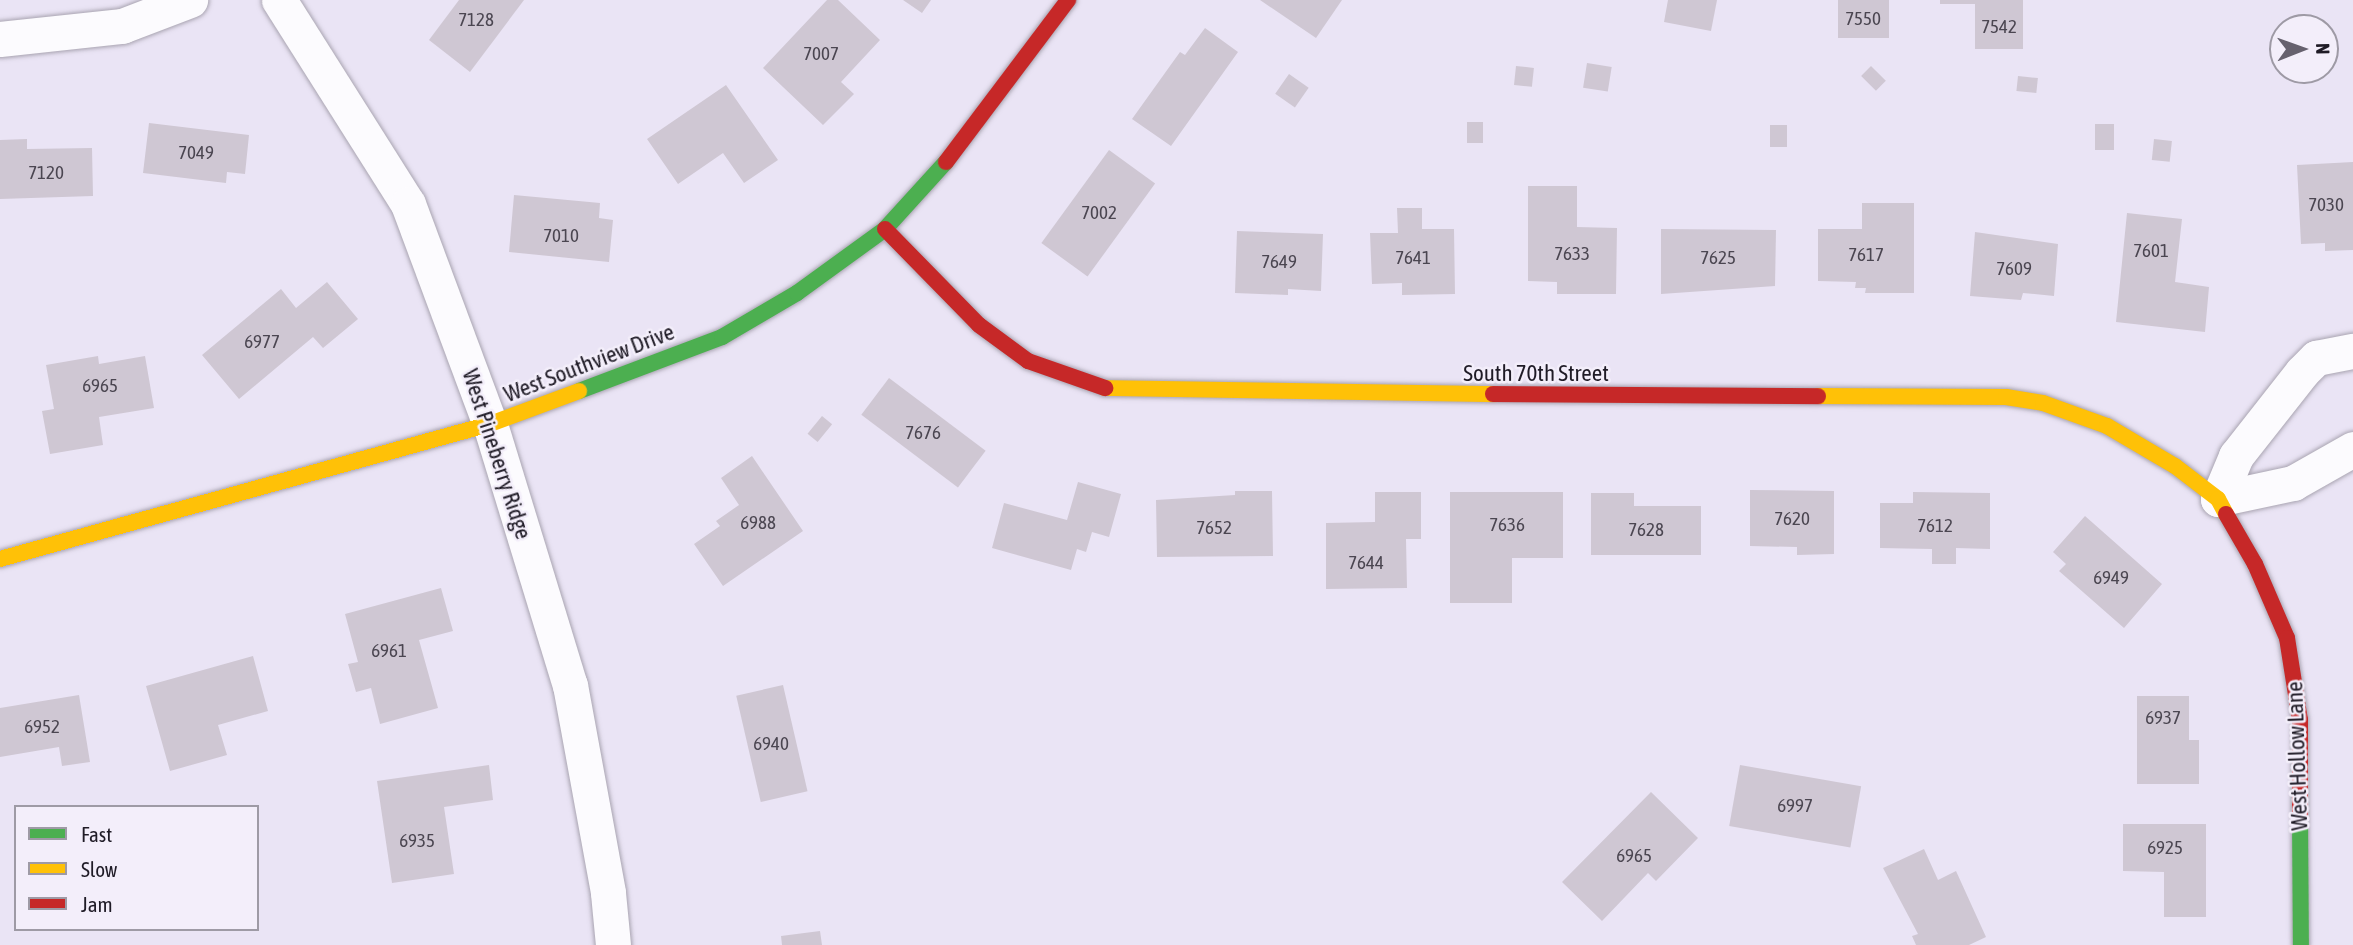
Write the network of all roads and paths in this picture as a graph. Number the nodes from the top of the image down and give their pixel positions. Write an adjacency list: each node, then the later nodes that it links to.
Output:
1 (190, 0): 4 (street)
2 (279, 0): 7 (street, West Pineberry Ridge)
3 (1068, 0): 5 (street, West Southview Drive)
4 (0, 39)
5 (885, 229): 7 (street, West Southview Drive); 9 (street, South 70th Street)
6 (2353, 351): 9 (street)
7 (490, 424): 10 (street, West Southview Drive); 11 (street, West Pineberry Ridge)
8 (2353, 449): 9 (street)
9 (2218, 499): 12 (street, West Hollow Lane)
10 (0, 559)
11 (613, 945)
12 (2301, 945)

